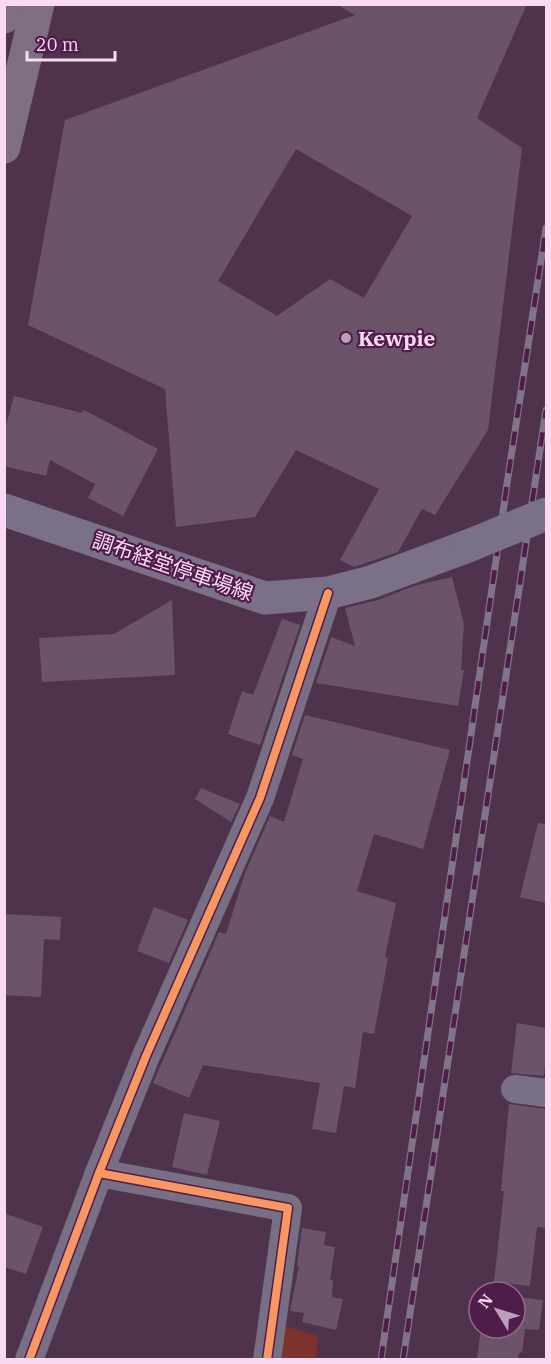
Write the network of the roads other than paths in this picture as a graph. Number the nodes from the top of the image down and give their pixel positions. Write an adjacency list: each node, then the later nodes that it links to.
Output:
1 (7, 4): 3 (highway)
2 (38, 4): 4 (highway)
3 (4, 17)
4 (4, 147)
5 (4, 510): 7 (main road, 調布経堂停車場線)
6 (546, 514): 7 (main road, 調布経堂停車場線, bridge)
7 (328, 593): 10 (street)
8 (515, 1089): 9 (street)
9 (546, 1093)
10 (99, 1173): 11 (street); 12 (street)
11 (29, 1359)
12 (267, 1359)

